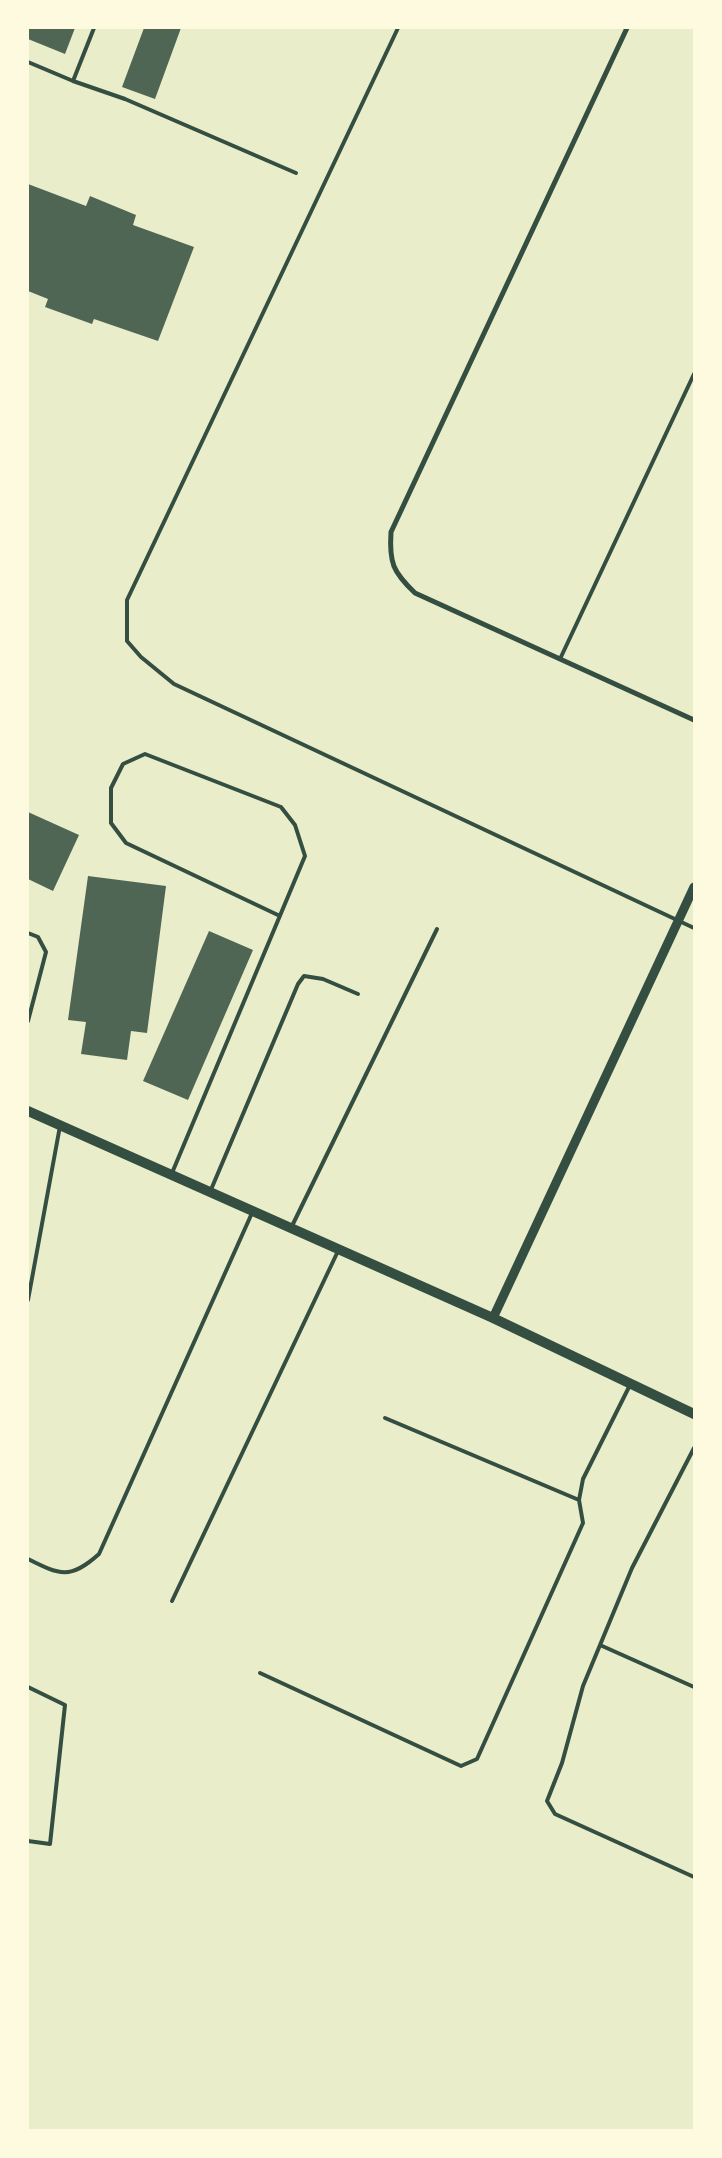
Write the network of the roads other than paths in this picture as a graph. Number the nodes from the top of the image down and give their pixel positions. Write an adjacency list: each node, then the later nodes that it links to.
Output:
1 (94, 28): 5 (lane)
2 (398, 28): 12 (lane)
3 (627, 28): 8 (street)
4 (28, 62): 5 (lane)
5 (74, 81): 6 (lane)
6 (296, 173)
7 (694, 374): 8 (lane)
8 (560, 659): 9 (street)
9 (694, 720)
10 (694, 887): 12 (street)
11 (280, 916): 11 (lane); 20 (lane)
12 (679, 921): 13 (lane); 26 (street)
13 (694, 928)
14 (437, 929): 23 (lane)
15 (28, 933): 17 (lane)
16 (358, 994): 21 (lane)
17 (28, 1021)
18 (28, 1111): 19 (main road)
19 (60, 1125): 20 (main road); 25 (lane)
20 (171, 1175): 21 (main road)
21 (210, 1192): 22 (main road)
22 (253, 1211): 23 (main road); 32 (lane)
23 (291, 1228): 24 (main road)
24 (339, 1249): 26 (main road); 33 (lane)
25 (28, 1300)
26 (493, 1318): 27 (main road)
27 (630, 1383): 28 (main road); 31 (lane)
28 (694, 1414)
29 (385, 1418): 31 (lane)
30 (694, 1448): 34 (lane)
31 (579, 1500): 35 (lane)
32 (28, 1559)
33 (172, 1601)
34 (600, 1645): 37 (lane); 39 (lane)
35 (260, 1673)
36 (28, 1687): 38 (lane)
37 (694, 1687)
38 (28, 1841)
39 (694, 1877)

